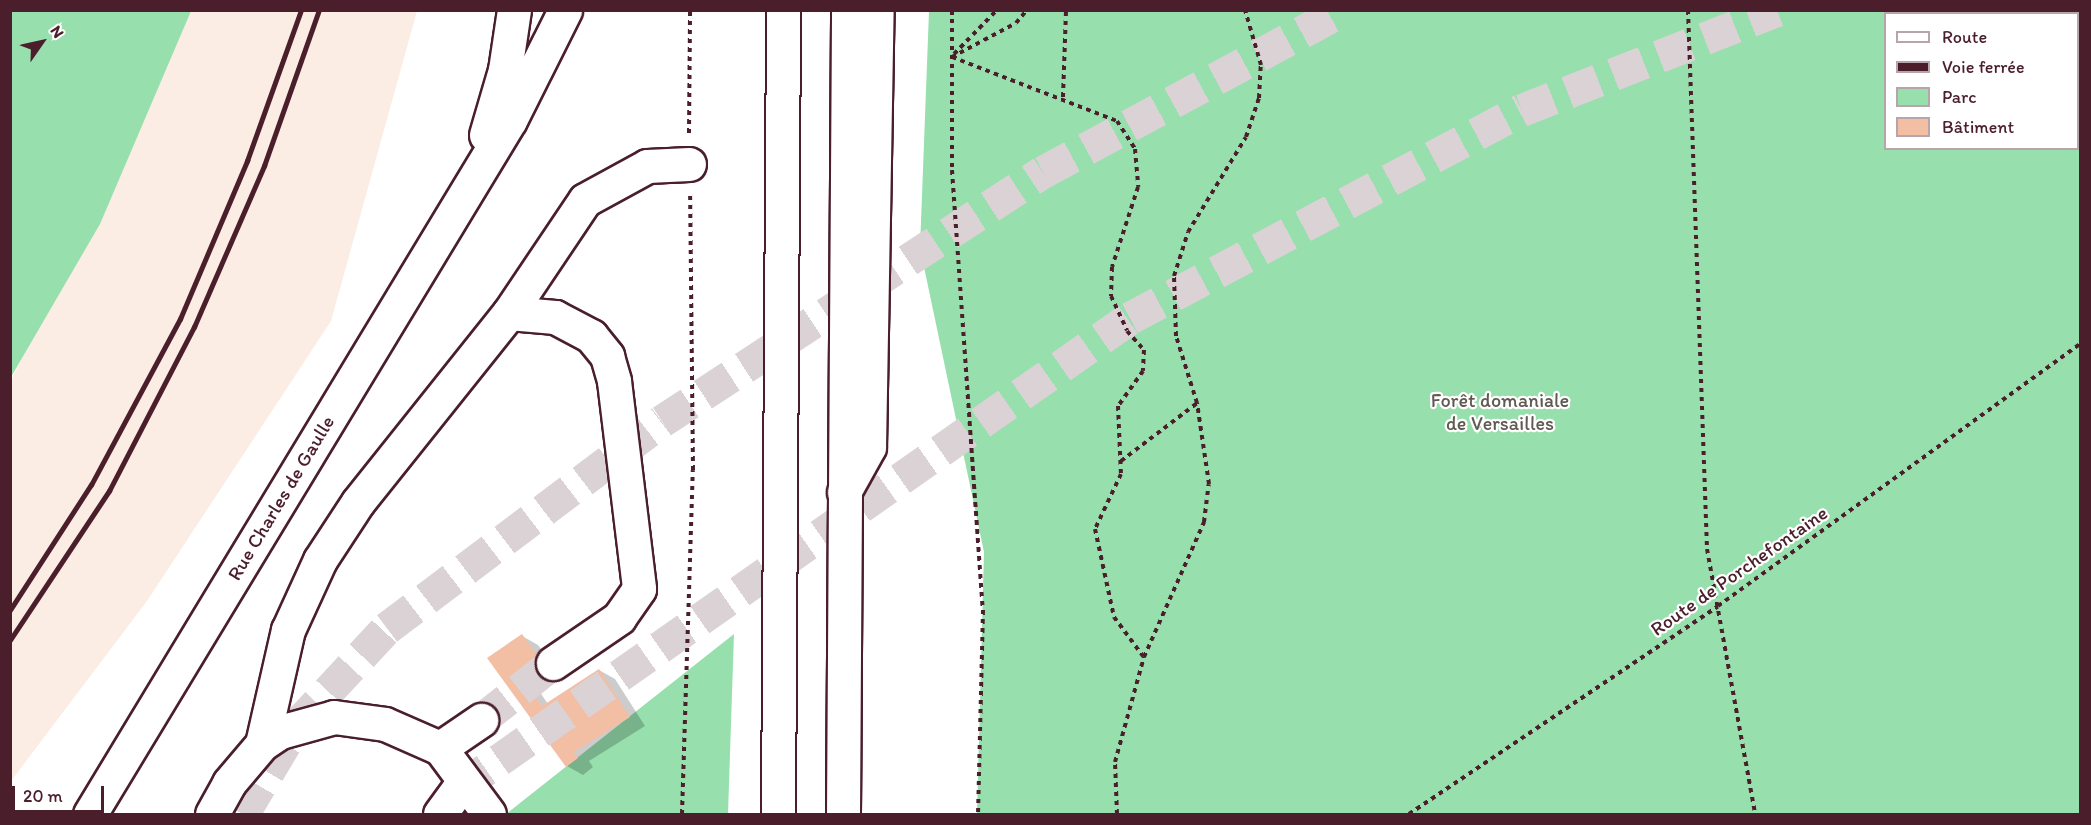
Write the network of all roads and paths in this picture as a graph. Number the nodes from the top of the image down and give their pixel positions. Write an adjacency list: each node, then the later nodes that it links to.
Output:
1 (514, 10): 16 (main road, Rue Charles de Gaulle)
2 (565, 10): 16 (main road, Rue Charles de Gaulle)
3 (690, 10): 15 (path)
4 (783, 10): 34 (main road)
5 (848, 10): 21 (main road)
6 (877, 10): 21 (main road)
7 (952, 10): 13 (path)
8 (997, 10): 13 (path)
9 (1027, 10): 13 (path)
10 (1066, 10): 14 (path)
11 (1245, 10): 19 (path)
12 (1688, 10): 22 (path)
13 (952, 57): 14 (path); 36 (path)
14 (1063, 97): 20 (path)
15 (689, 164): 17 (main road); 33 (path)
16 (471, 182): 29 (main road, Rue Charles de Gaulle)
17 (509, 313): 24 (main road); 26 (main road)
18 (2080, 344): 22 (path, Route de Porchefontaine)
19 (1197, 403): 20 (path); 23 (path)
20 (1120, 461): 23 (path)
21 (841, 496): 35 (main road)
22 (1718, 606): 38 (path, Route de Porchefontaine); 39 (path)
23 (1144, 657): 37 (path)
24 (553, 663)
25 (481, 720): 27 (main road)
26 (262, 744): 27 (main road); 30 (main road)
27 (440, 748): 32 (main road)
28 (459, 788): 31 (main road)
29 (90, 814)
30 (212, 814)
31 (440, 814)
32 (489, 814)
33 (682, 814)
34 (778, 814)
35 (843, 814)
36 (978, 814)
37 (1117, 814)
38 (1409, 814)
39 (1755, 814)

